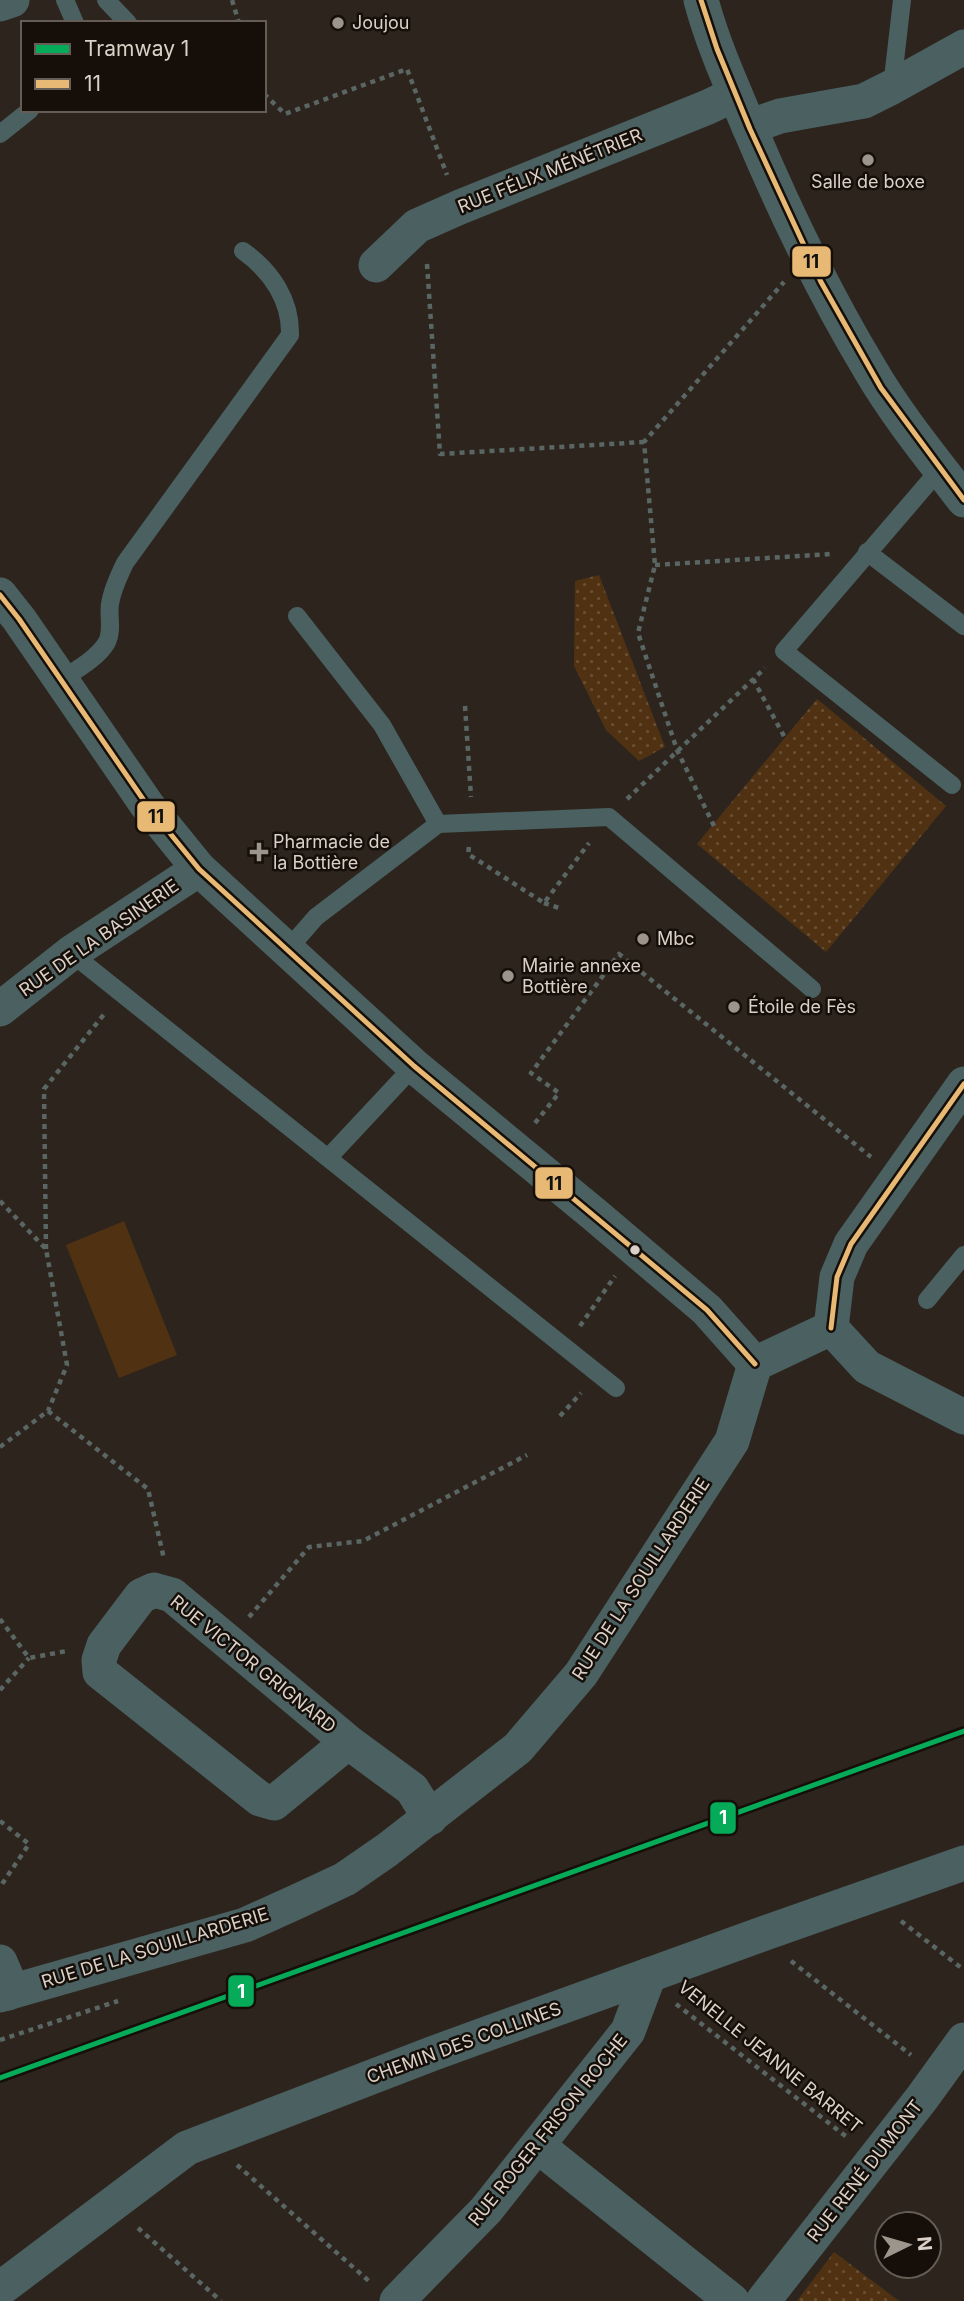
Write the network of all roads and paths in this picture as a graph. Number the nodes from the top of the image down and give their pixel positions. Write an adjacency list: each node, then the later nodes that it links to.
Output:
1 (12, 0): 7 (street)
2 (65, 0): 8 (lane)
3 (106, 0): 9 (lane)
4 (232, 0): 10 (path)
5 (701, 0): 13 (street)
6 (902, 0): 12 (lane)
7 (0, 4)
8 (74, 21)
9 (126, 21)
10 (238, 21)
11 (964, 47): 12 (street)
12 (892, 88): 16 (street)
13 (735, 94): 16 (street); 18 (street, RUE FÉLIX MÉNÉTRIER)
14 (266, 96): 18 (path)
15 (28, 112): 17 (lane)
16 (750, 127): 21 (street)
17 (0, 134)
18 (460, 207): 19 (street, RUE FÉLIX MÉNÉTRIER)
19 (417, 226): 22 (street, RUE FÉLIX MÉNÉTRIER); 23 (path)
20 (243, 251): 33 (lane)
21 (808, 255): 23 (path); 24 (street)
22 (376, 265)
23 (644, 442): 27 (path)
24 (940, 469): 25 (street); 26 (lane)
25 (964, 500)
26 (867, 552): 27 (path); 30 (lane); 31 (lane)
27 (655, 565): 36 (path)
28 (0, 595): 33 (street)
29 (297, 616): 39 (lane)
30 (964, 626)
31 (784, 651): 32 (path); 37 (lane)
32 (753, 679): 35 (path); 36 (path)
33 (61, 680): 42 (street)
34 (465, 706): 40 (path)
35 (785, 738)
36 (677, 750): 38 (path); 41 (path)
37 (952, 785)
38 (609, 817): 40 (lane); 43 (path); 49 (lane)
39 (438, 824): 40 (lane); 45 (lane)
40 (474, 824): 43 (path)
41 (714, 826)
42 (199, 869): 45 (street); 47 (street, RUE DE LA BASINERIE)
43 (544, 903): 44 (path)
44 (562, 909)
45 (288, 949): 52 (street)
46 (614, 950): 48 (path)
47 (71, 953): 50 (lane); 51 (street, RUE DE LA BASINERIE)
48 (619, 954): 54 (path); 56 (path)
49 (812, 989)
50 (121, 993): 55 (lane); 58 (path)
51 (0, 1009)
52 (414, 1066): 55 (lane); 64 (street)
53 (964, 1084): 56 (street)
54 (559, 1093)
55 (328, 1158): 65 (lane)
56 (897, 1177): 63 (street)
57 (0, 1201): 58 (path)
58 (46, 1249): 66 (path)
59 (964, 1255): 60 (lane)
60 (927, 1300)
61 (595, 1304): 62 (path)
62 (578, 1328)
63 (831, 1328): 64 (street); 67 (street)
64 (755, 1364): 77 (street, RUE DE LA SOUILLARDERIE)
65 (616, 1388)
66 (48, 1411): 68 (path); 70 (path)
67 (964, 1417)
68 (0, 1447)
69 (527, 1455): 72 (path)
70 (172, 1595): 72 (street, RUE VICTOR GRIGNARD); 73 (street, RUE VICTOR GRIGNARD)
71 (0, 1619): 74 (path)
72 (228, 1640): 76 (street, RUE VICTOR GRIGNARD)
73 (104, 1645): 74 (path); 76 (street, RUE VICTOR GRIGNARD)
74 (29, 1658): 75 (path)
75 (0, 1690)
76 (348, 1742): 77 (street, RUE VICTOR GRIGNARD)
77 (430, 1818): 85 (street, RUE DE LA SOUILLARDERIE)
78 (0, 1821): 80 (path)
79 (964, 1863): 81 (street, CHEMIN DES COLLINES)
80 (0, 1887)
81 (870, 1897): 82 (street, CHEMIN DES COLLINES); 83 (path)
82 (765, 1933): 84 (street, CHEMIN DES COLLINES); 87 (path)
83 (964, 1970)
84 (649, 1975): 88 (street, RUE ROGER FRISON ROCHE); 90 (path, VENELLE JEANNE BARRET); 92 (street, CHEMIN DES COLLINES)
85 (3, 1983)
86 (964, 2040): 87 (street, RUE RENÉ DUMONT)
87 (938, 2076): 90 (street, RUE RENÉ DUMONT)
88 (538, 2146): 93 (street, RUE ROGER FRISON ROCHE); 95 (street)
89 (230, 2158): 93 (path)
90 (875, 2159): 96 (street, RUE RENÉ DUMONT)
91 (134, 2225): 94 (path)
92 (0, 2289)
93 (384, 2292)
94 (221, 2301)
95 (732, 2301)
96 (764, 2301)

